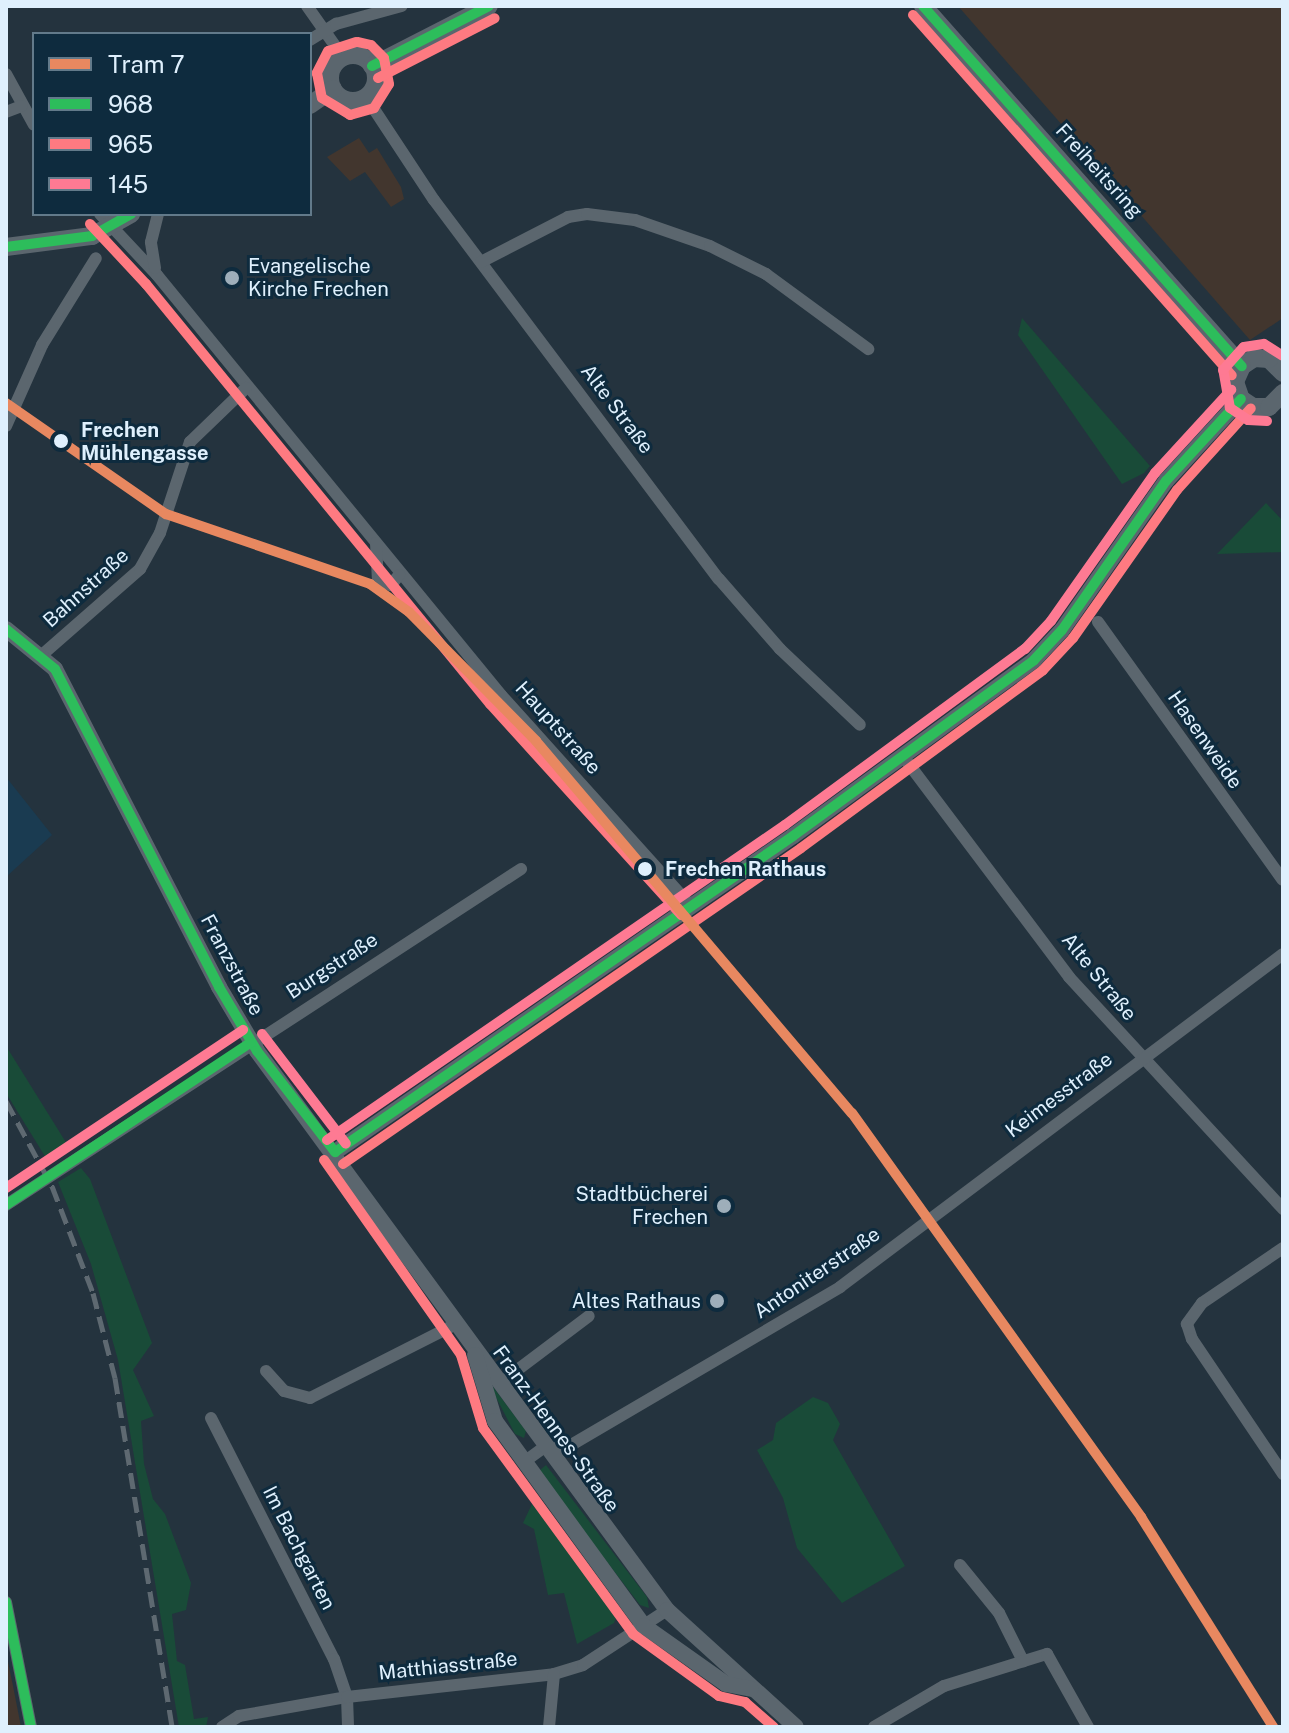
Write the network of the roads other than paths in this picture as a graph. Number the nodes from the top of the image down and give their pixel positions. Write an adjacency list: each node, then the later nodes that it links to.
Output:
1 (307, 6): 5 (street)
2 (402, 6): 5 (street)
3 (489, 6): 8 (main road)
4 (923, 6): 24 (main road, Freiheitsring)
5 (326, 31): 6 (street); 7 (street)
6 (312, 39)
7 (343, 57): 8 (main road); 10 (main road)
8 (372, 66): 11 (main road)
9 (6, 74): 13 (street)
10 (333, 89): 11 (main road); 12 (main road)
11 (366, 97): 20 (street, Alte Straße)
12 (312, 104)
13 (22, 106): 14 (street); 15 (street)
14 (6, 112)
15 (32, 122)
16 (158, 216): 21 (street)
17 (105, 220): 18 (main road); 21 (street, Hauptstraße)
18 (6, 247)
19 (96, 258): 28 (street)
20 (481, 262): 22 (street); 34 (street, Alte Straße)
21 (157, 275): 25 (street, Hauptstraße)
22 (868, 349)
23 (1280, 364): 24 (main road)
24 (1242, 366): 26 (main road)
25 (246, 388): 29 (street, Hauptstraße); 33 (street, Bahnstraße)
26 (1241, 399): 27 (main road); 35 (street)
27 (1281, 403)
28 (6, 426)
29 (376, 543): 30 (street, Hauptstraße); 30 (street, Hauptstraße)
30 (399, 575): 38 (street, Hauptstraße)
31 (1098, 622): 37 (street, Hasenweide)
32 (6, 629): 33 (street, Franzstraße)
33 (43, 654): 40 (street, Franzstraße)
34 (860, 725)
35 (902, 755): 38 (street); 41 (street, Alte Straße)
36 (521, 869): 40 (street, Burgstraße)
37 (1283, 880)
38 (691, 906): 42 (street)
39 (1283, 954): 41 (street, Keimesstraße)
40 (251, 1042): 42 (street, Franzstraße); 43 (street, Burgstraße)
41 (1142, 1058): 44 (street, Alte Straße); 45 (street, Keimesstraße)
42 (335, 1152): 48 (street, Franzstraße)
43 (6, 1205)
44 (1283, 1209)
45 (937, 1212): 53 (street, Antoniterstraße)
46 (1283, 1248): 55 (street)
47 (589, 1316): 51 (street)
48 (456, 1324): 49 (street, Franzstraße); 50 (street)
49 (474, 1349): 51 (street, Franz-Hennes-Straße); 54 (street, Franz-Hennes-Straße)
50 (266, 1371)
51 (500, 1383): 53 (street, Franz-Hennes-Straße)
52 (211, 1418): 63 (street, Im Bachgarten)
53 (545, 1447): 54 (street); 58 (street, Franz-Hennes-Straße)
54 (524, 1462): 59 (street, Franz-Hennes-Straße)
55 (1283, 1474)
56 (960, 1565): 60 (street)
57 (6, 1602): 64 (street)
58 (667, 1610): 59 (street, Matthiasstraße); 62 (street, Franz-Hennes-Straße)
59 (644, 1626): 61 (street, Matthiasstraße); 62 (street, Franz-Hennes-Straße)
60 (1023, 1661): 69 (street); 70 (street)
61 (554, 1674): 63 (street, Matthiasstraße); 67 (street)
62 (751, 1689): 68 (street, Franz-Hennes-Straße)
63 (347, 1697): 65 (street, Matthiasstraße); 66 (street, Im Bachgarten)
64 (31, 1727)
65 (222, 1727)
66 (348, 1727)
67 (549, 1727)
68 (796, 1727)
69 (874, 1727)
70 (1088, 1727)

